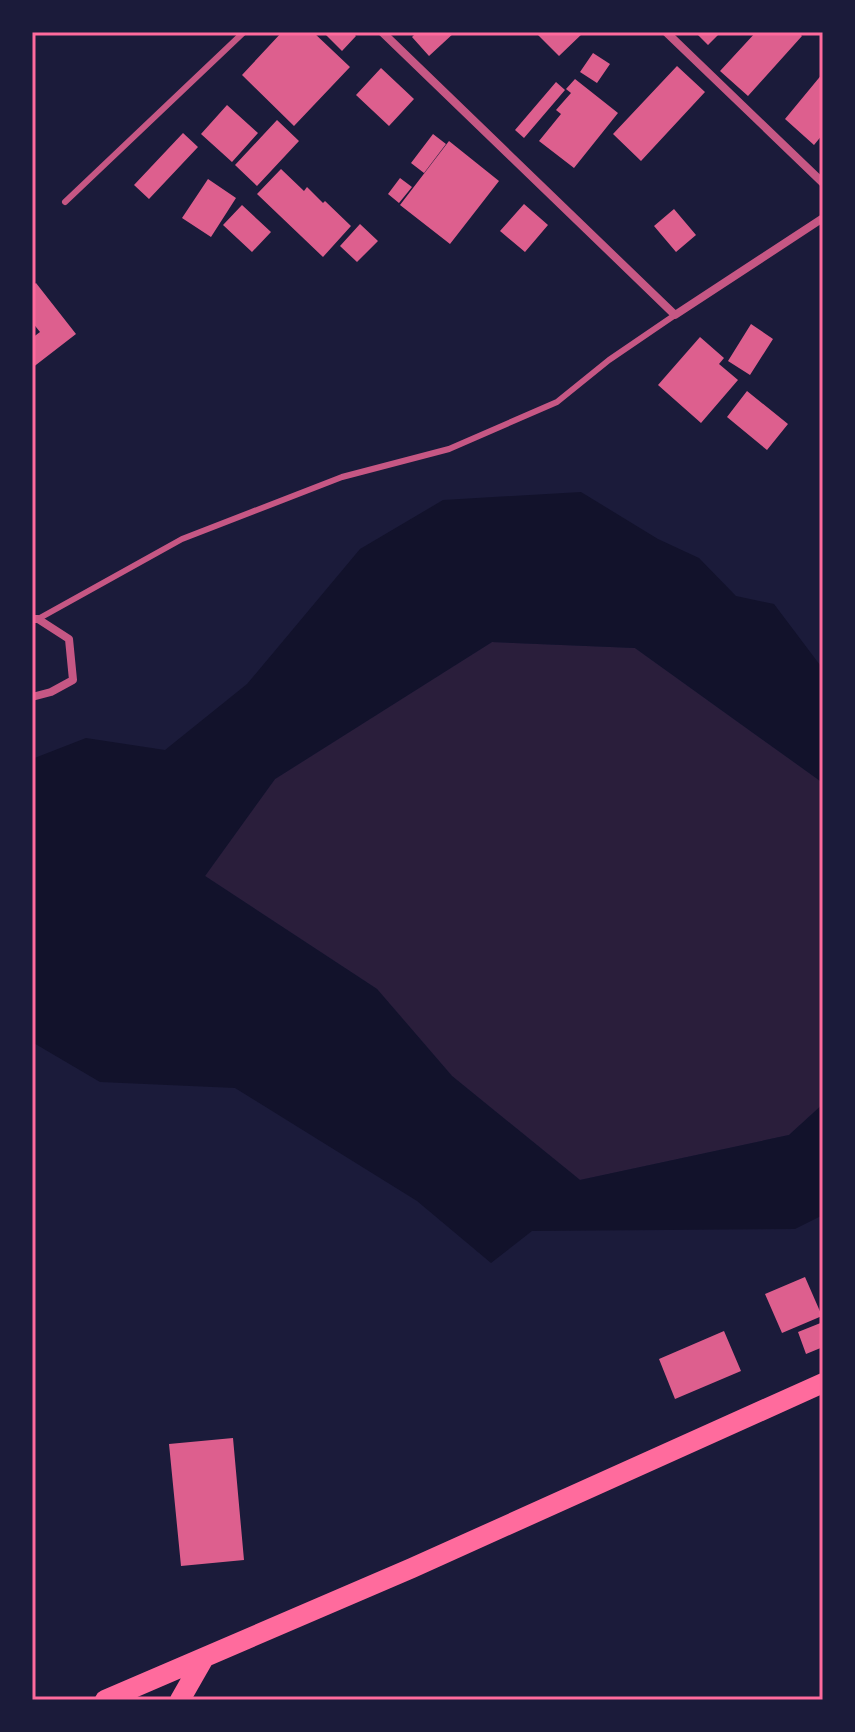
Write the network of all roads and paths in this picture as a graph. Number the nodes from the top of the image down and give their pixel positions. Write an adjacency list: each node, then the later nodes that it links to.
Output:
1 (244, 32): 5 (lane)
2 (382, 32): 7 (street)
3 (666, 32): 4 (street)
4 (823, 183)
5 (65, 202)
6 (823, 218): 7 (street)
7 (675, 315): 8 (lane)
8 (35, 619): 9 (street)
9 (32, 697)
10 (823, 1383): 11 (main road)
11 (204, 1658): 12 (main road); 13 (main road)
12 (105, 1700)
13 (180, 1700)

